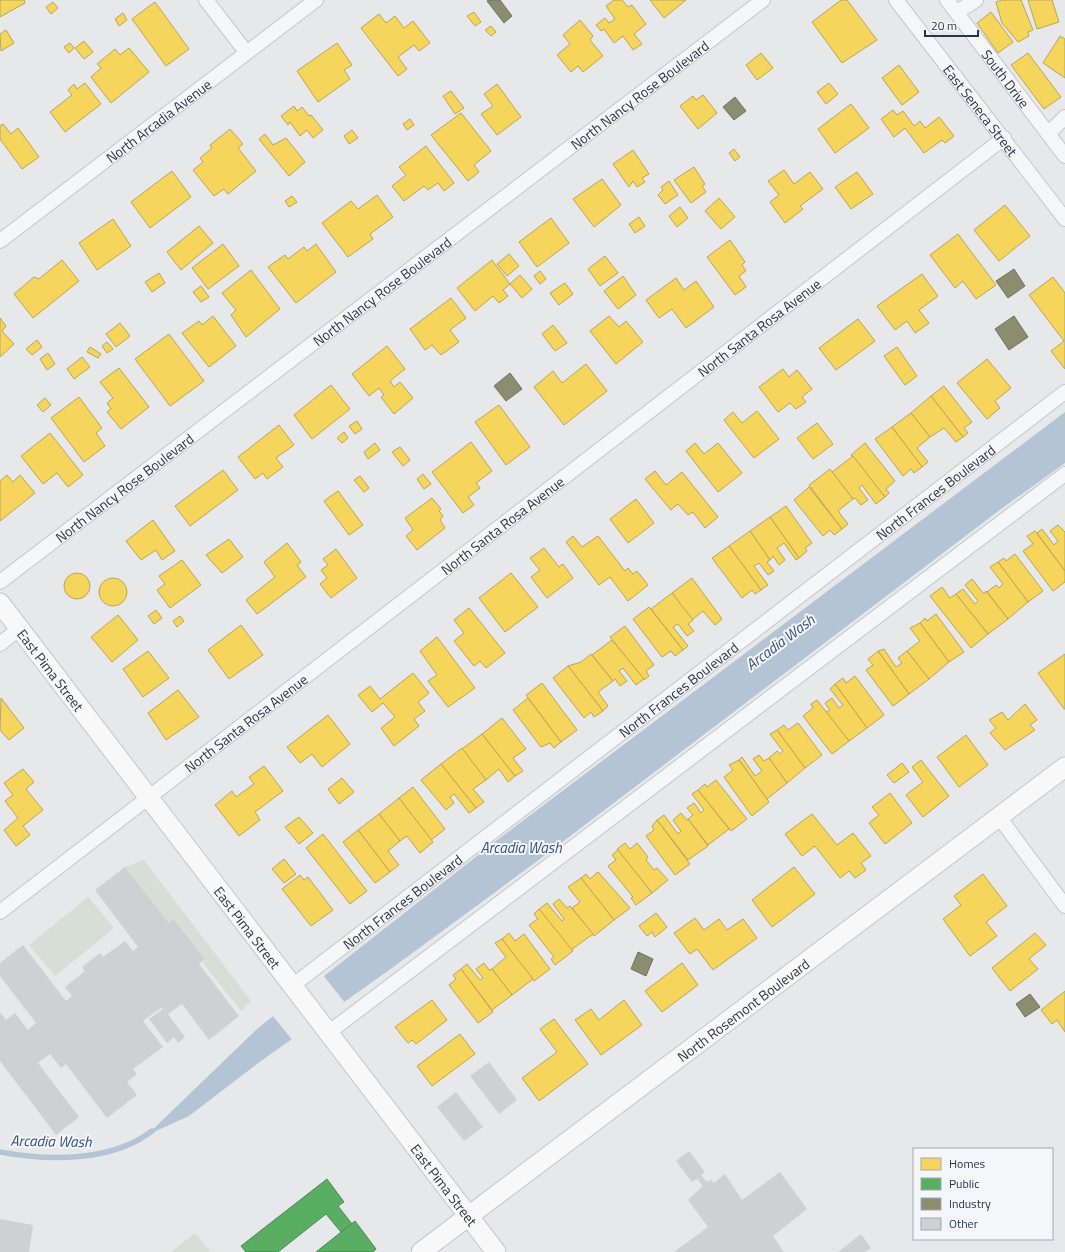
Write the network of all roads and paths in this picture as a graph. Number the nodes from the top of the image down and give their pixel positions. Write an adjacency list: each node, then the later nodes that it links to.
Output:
1 (206, 0): 8 (street)
2 (316, 0): 8 (street, North Arcadia Avenue)
3 (763, 0): 17 (street, North Nancy Rose Boulevard)
4 (896, 0): 11 (street, East Seneca Street)
5 (947, 0): 7 (street, South Drive)
6 (976, 0): 7 (street)
7 (957, 12): 10 (street, South Drive)
8 (246, 52): 14 (street, North Arcadia Avenue)
9 (1065, 117): 10 (street)
10 (1048, 134): 12 (street, South Drive)
11 (1004, 138): 13 (street, East Seneca Street); 22 (street, North Santa Rosa Avenue)
12 (1065, 156)
13 (1065, 219)
14 (0, 241)
15 (1065, 392): 26 (street, North Frances Boulevard)
16 (1065, 474): 27 (street)
17 (0, 582)
18 (0, 603): 19 (street, East Pima Street)
19 (20, 628): 20 (street); 22 (street, East Pima Street)
20 (0, 644)
21 (1065, 767): 23 (street, North Rosemont Boulevard)
22 (149, 798): 25 (street, North Santa Rosa Avenue); 26 (street, East Pima Street)
23 (999, 817): 24 (street); 28 (street, North Rosemont Boulevard)
24 (1065, 906)
25 (0, 912)
26 (296, 991): 27 (street, East Pima Street)
27 (327, 1031): 28 (street, East Pima Street)
28 (468, 1216): 29 (street, North Rosemont Boulevard); 30 (street, East Pima Street)
29 (421, 1252)
30 (496, 1252)

